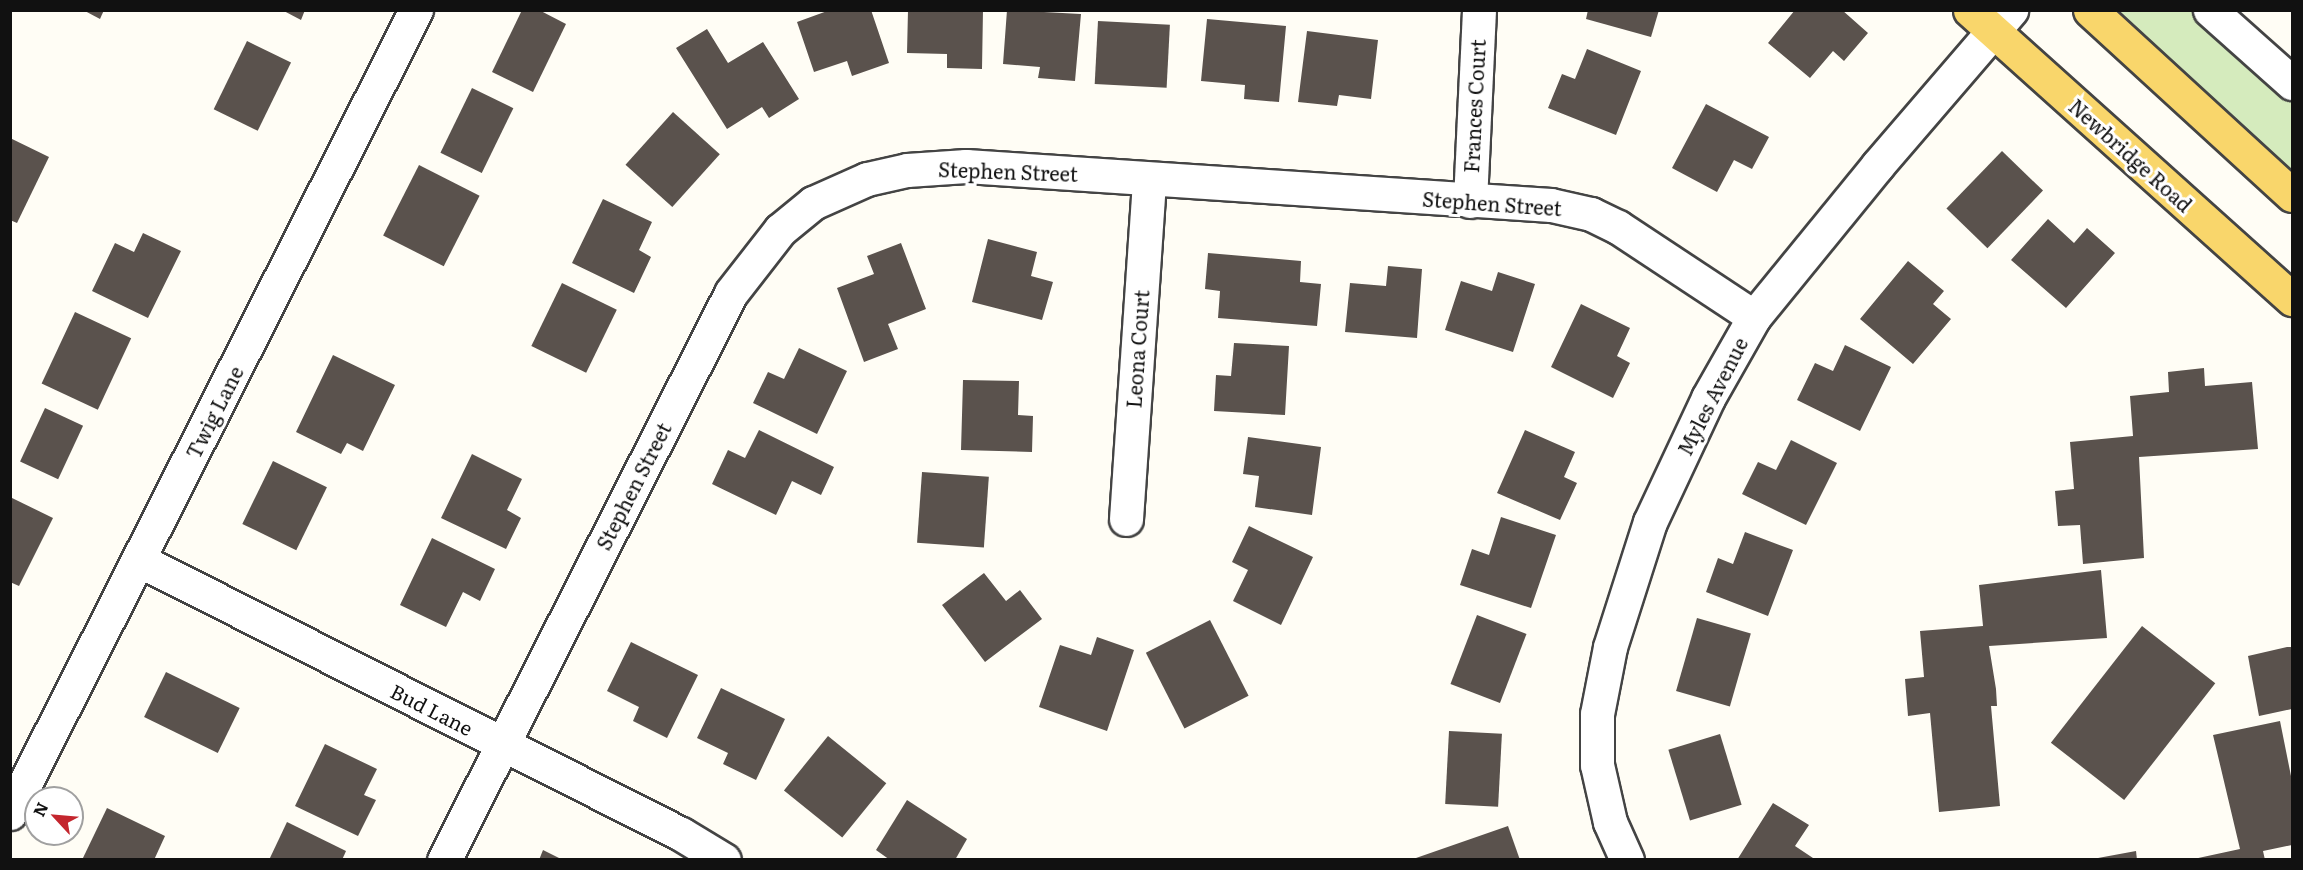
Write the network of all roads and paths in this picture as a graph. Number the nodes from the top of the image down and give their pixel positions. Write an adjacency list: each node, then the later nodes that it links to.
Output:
1 (416, 10): 13 (street, Twig Lane)
2 (1479, 10): 9 (street, Frances Court)
3 (2090, 10): 8 (main road)
4 (2210, 10): 6 (street)
5 (1992, 17): 10 (main road, Newbridge Road); 11 (street, Myles Avenue)
6 (2292, 83)
7 (1149, 178): 9 (street, Stephen Street); 12 (street, Leona Court); 14 (street, Stephen Street)
8 (2292, 195)
9 (1470, 201): 11 (street, Stephen Street)
10 (2292, 299)
11 (1754, 317): 18 (street, Myles Avenue)
12 (1126, 519)
13 (139, 560): 14 (street, Bud Lane); 15 (street, Twig Lane)
14 (502, 745): 16 (street, Stephen Street); 17 (street, Bud Lane)
15 (10, 813)
16 (444, 860)
17 (724, 860)
18 (1627, 860)

